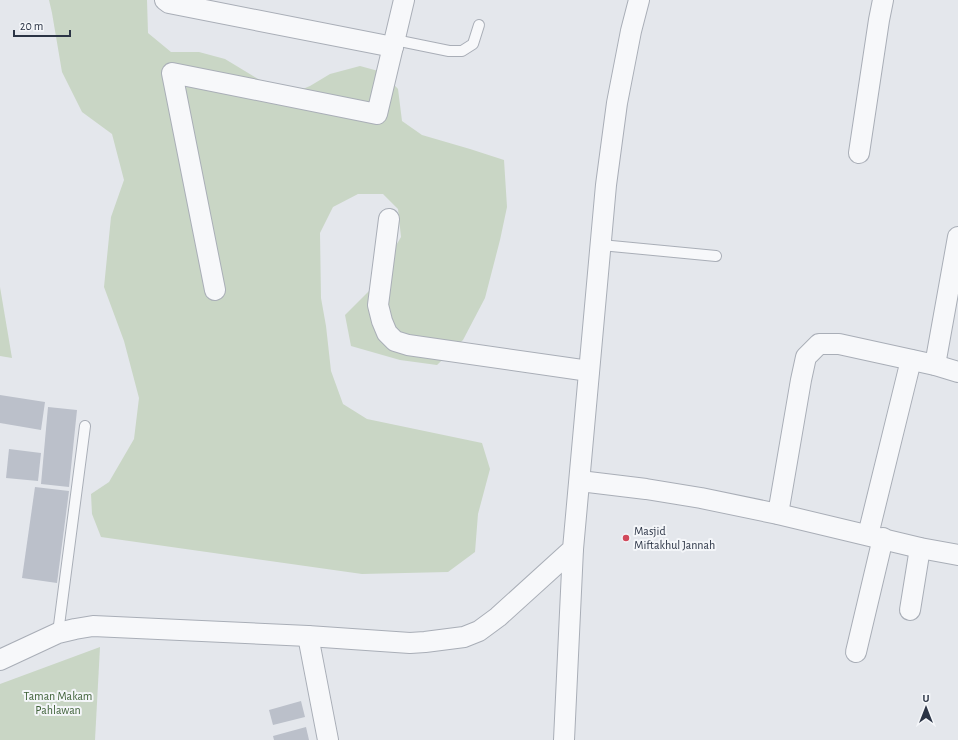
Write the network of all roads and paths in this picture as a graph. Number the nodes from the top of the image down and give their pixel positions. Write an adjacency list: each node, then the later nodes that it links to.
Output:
1 (165, 0): 6 (street)
2 (404, 0): 6 (street)
3 (638, 0): 10 (street)
4 (883, 0): 7 (street)
5 (479, 25): 6 (lane)
6 (394, 44): 12 (street)
7 (859, 153)
8 (389, 219): 15 (street)
9 (958, 237): 14 (street)
10 (601, 245): 11 (lane); 15 (street)
11 (716, 256)
12 (215, 290)
13 (911, 360): 14 (street); 19 (street); 20 (street)
14 (935, 365): 16 (street)
15 (589, 371): 18 (street)
16 (958, 372)
17 (85, 426): 25 (lane)
18 (580, 481): 19 (street); 22 (street)
19 (778, 514): 20 (street)
20 (875, 536): 21 (street); 27 (street)
21 (920, 548): 23 (street); 24 (street)
22 (573, 549): 26 (street); 30 (street)
23 (958, 555)
24 (910, 610)
25 (58, 633): 26 (street); 28 (street)
26 (308, 636): 29 (street)
27 (856, 652)
28 (0, 660)
29 (328, 740)
30 (564, 740)

